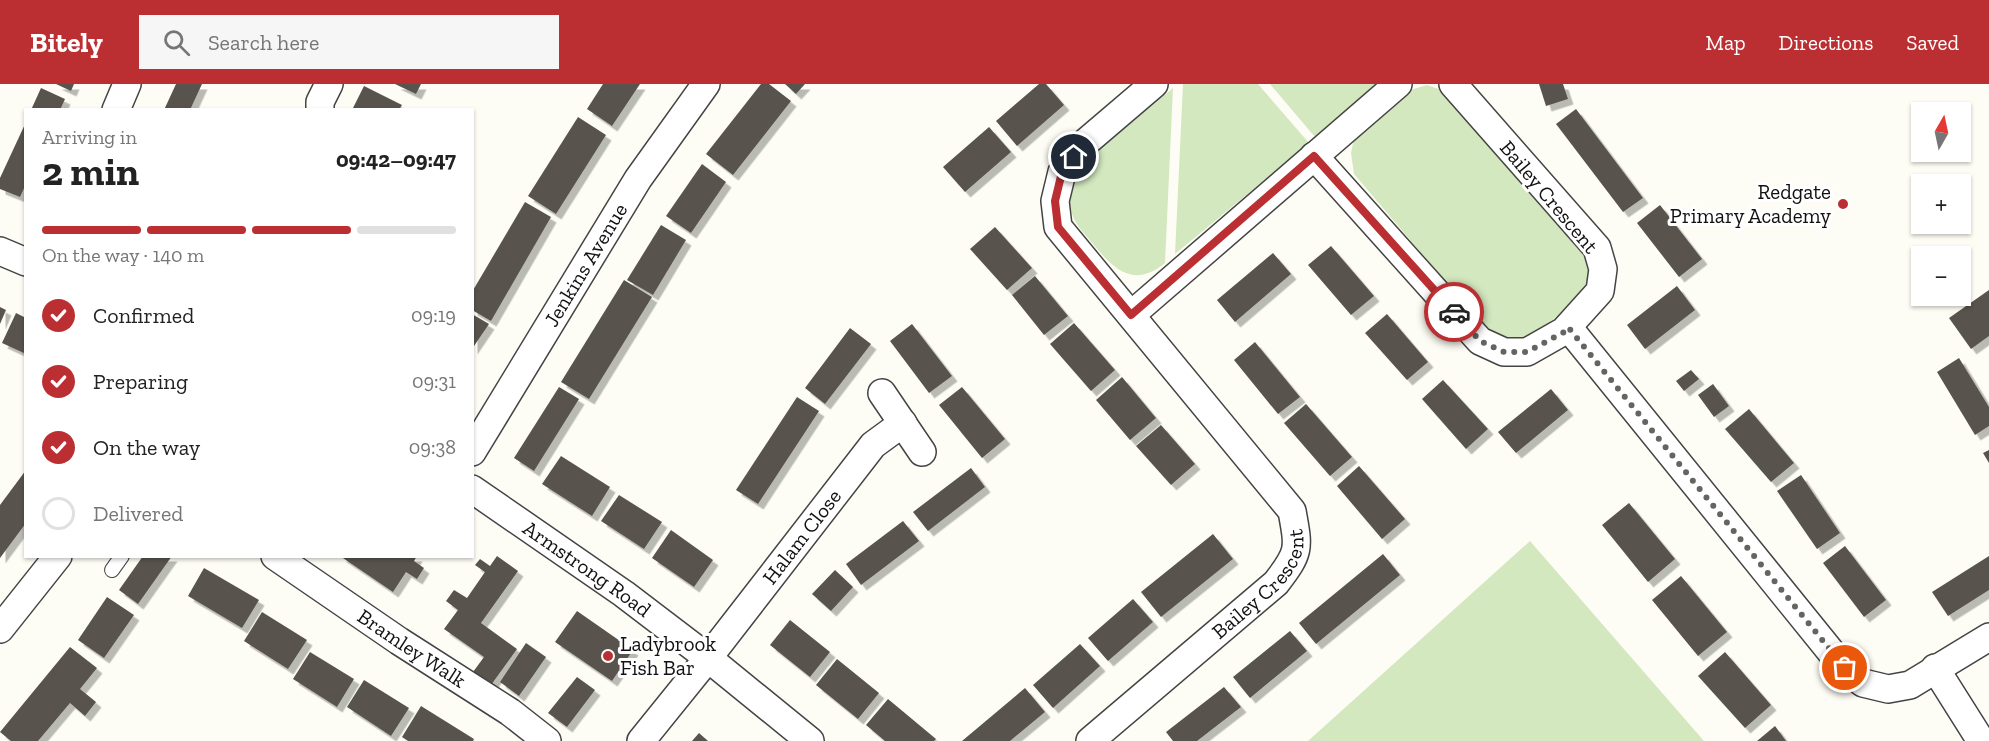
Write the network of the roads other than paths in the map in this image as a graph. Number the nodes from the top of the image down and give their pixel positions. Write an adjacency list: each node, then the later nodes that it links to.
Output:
1 (328, 84): 6 (street)
2 (706, 84): 14 (street, Jenkins Avenue)
3 (1154, 84): 10 (street, Bailey Crescent)
4 (1398, 84): 7 (street)
5 (1453, 84): 11 (street, Bailey Crescent)
6 (320, 108)
7 (1314, 156): 10 (street); 11 (street, Bailey Crescent)
8 (0, 251): 9 (street)
9 (24, 261)
10 (1131, 315): 28 (street, Bailey Crescent)
11 (1568, 327): 24 (street)
12 (882, 393): 13 (street)
13 (903, 423): 15 (street); 23 (street, Halam Close)
14 (474, 449)
15 (922, 452)
16 (474, 490): 23 (street, Armstrong Road)
17 (56, 558): 21 (street)
18 (121, 558): 20 (lane)
19 (278, 558): 25 (street, Bramley Walk)
20 (112, 570)
21 (0, 629)
22 (1989, 637): 24 (street)
23 (708, 658): 26 (street, Halam Close); 27 (street, Armstrong Road)
24 (1935, 668): 29 (street)
25 (547, 741)
26 (641, 741)
27 (810, 741)
28 (1090, 741)
29 (1981, 741)

